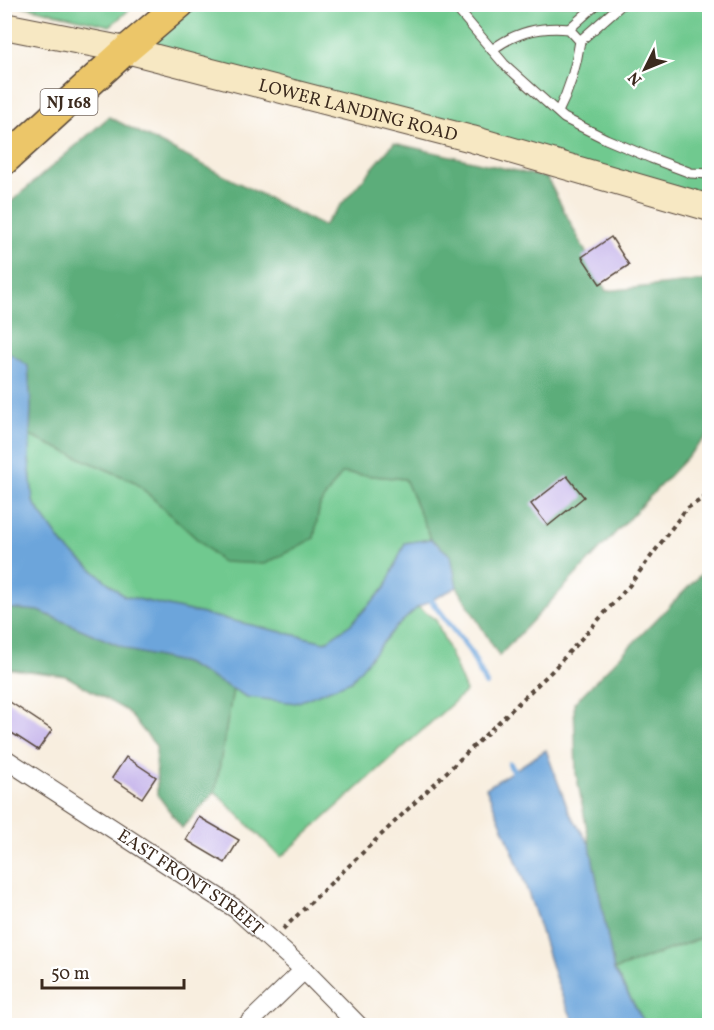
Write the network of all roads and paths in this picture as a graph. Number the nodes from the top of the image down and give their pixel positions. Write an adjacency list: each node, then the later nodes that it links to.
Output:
1 (180, 4): 8 (main road, NJ 168)
2 (453, 4): 9 (lane)
3 (597, 4): 6 (lane)
4 (622, 4): 7 (lane)
5 (4, 26): 8 (main road, LOWER LANDING ROAD)
6 (569, 29): 7 (lane); 9 (lane)
7 (580, 41): 10 (lane)
8 (126, 50): 11 (main road, NJ 168); 13 (main road, LOWER LANDING ROAD)
9 (492, 50): 10 (lane)
10 (558, 112): 12 (lane)
11 (4, 161)
12 (710, 174)
13 (710, 208)
14 (710, 494): 16 (path)
15 (4, 758): 16 (street, EAST FRONT STREET)
16 (272, 940): 17 (street, EAST FRONT STREET)
17 (304, 970): 18 (street); 19 (street, EAST FRONT STREET)
18 (246, 1026)
19 (360, 1026)

